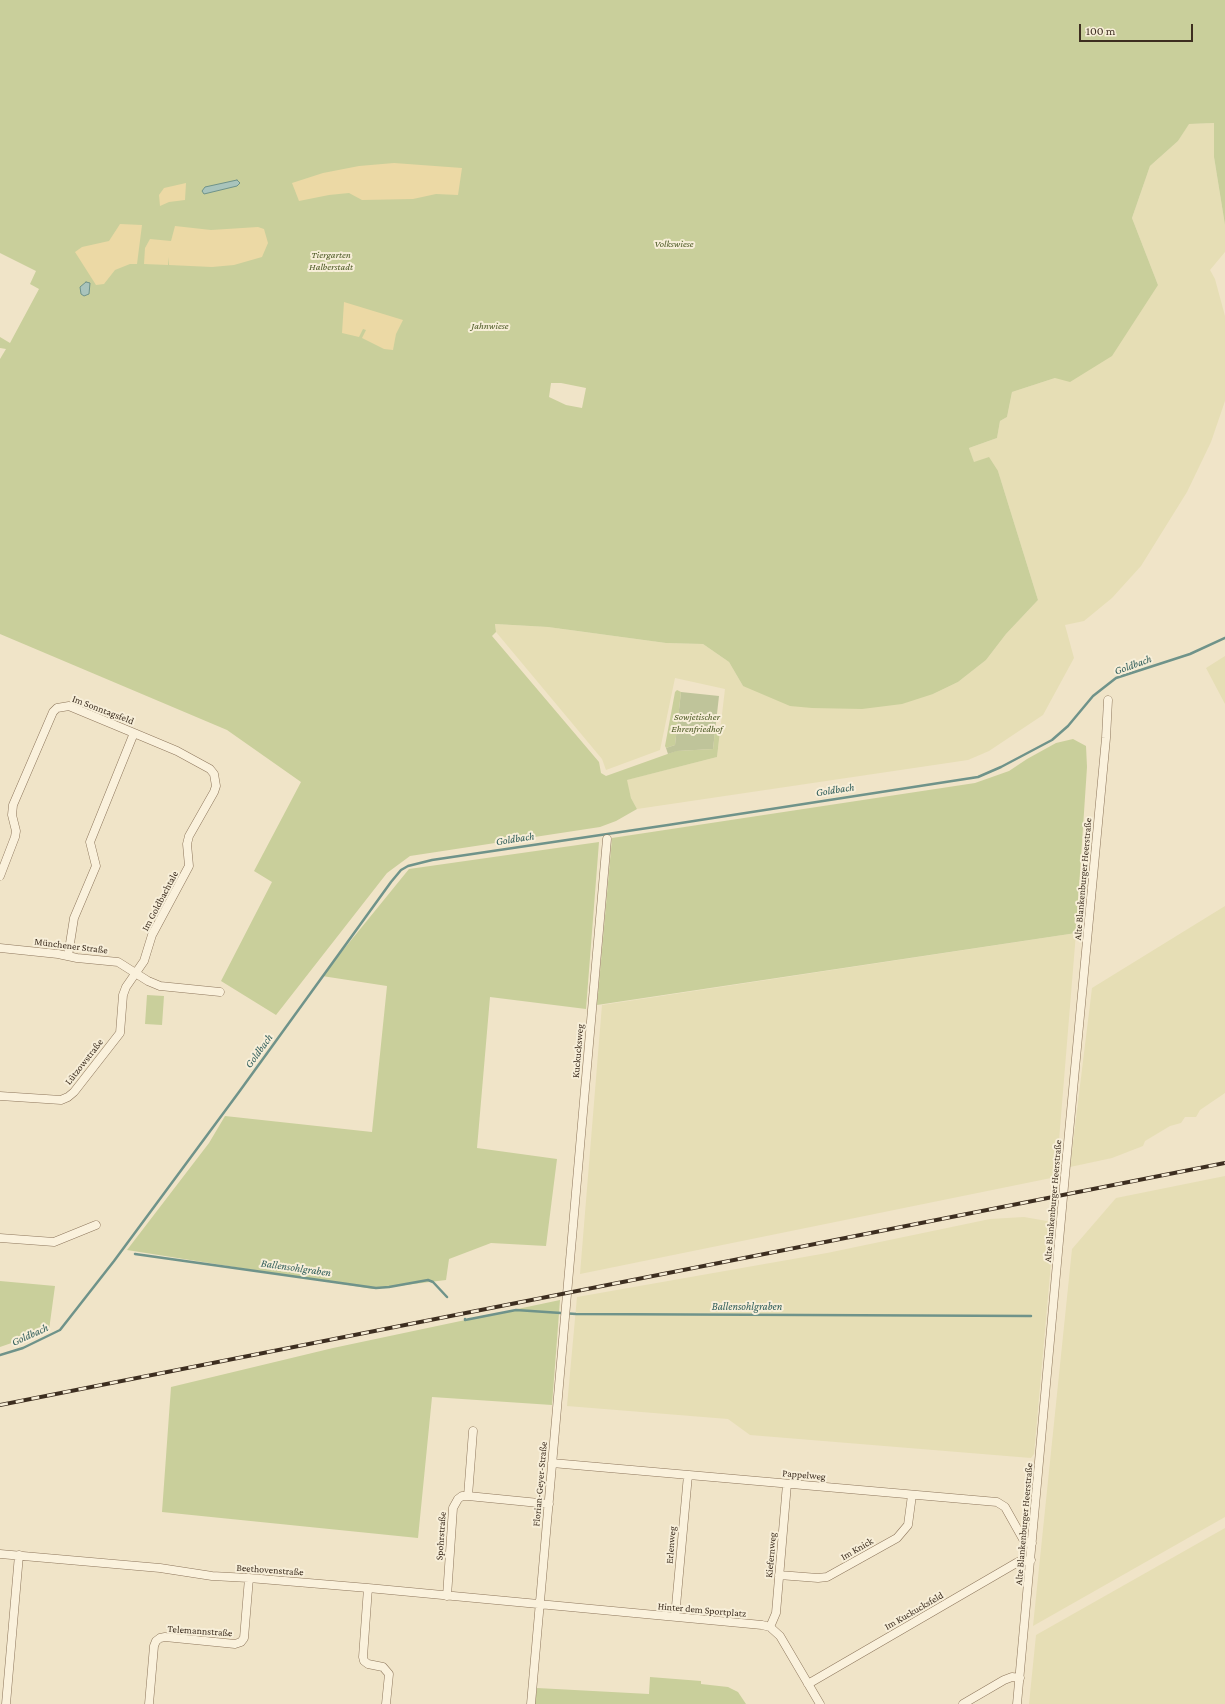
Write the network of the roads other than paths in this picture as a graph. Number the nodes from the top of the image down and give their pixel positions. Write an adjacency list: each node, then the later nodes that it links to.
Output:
1 (1108, 700): 20 (street, Alte Blankenburger Heerstraße)
2 (134, 733): 4 (street, Im Sonntagsfeld); 6 (street, Im Sonntagsfeld); 7 (street, Im Goldbachtale)
3 (607, 839): 12 (street, Kuckucksweg)
4 (0, 876)
5 (0, 948): 6 (street, Münchener Straße)
6 (68, 956): 7 (street, Münchener Straße)
7 (136, 974): 8 (street); 9 (street, Lützowstraße)
8 (220, 992)
9 (0, 1096)
10 (96, 1225): 11 (street)
11 (0, 1238)
12 (570, 1266): 14 (street, Florian-Geyer-Straße)
13 (473, 1431): 18 (street)
14 (552, 1463): 15 (street, Pappelweg); 19 (street, Florian-Geyer-Straße)
15 (688, 1475): 16 (street, Pappelweg); 29 (street, Erlenweg)
16 (787, 1484): 17 (street, Pappelweg); 24 (street, Kiefernweg)
17 (912, 1495): 20 (street, Pappelweg); 24 (street, Im Knick)
18 (468, 1496): 19 (street); 27 (street, Spohrstraße)
19 (549, 1504): 28 (street, Florian-Geyer-Straße)
20 (1032, 1543): 23 (street, Alte Blankenburger Heerstraße)
21 (0, 1554): 22 (street, Beethovenstraße)
22 (19, 1555): 25 (street, Beethovenstraße); 33 (street)
23 (1031, 1560): 31 (street, Alte Blankenburger Heerstraße); 32 (street, Im Kuckucksfeld)
24 (779, 1575): 30 (street, Kiefernweg)
25 (249, 1578): 26 (street, Beethovenstraße); 34 (street, Telemannstraße)
26 (368, 1588): 27 (street, Beethovenstraße); 35 (street)
27 (448, 1596): 28 (street, Beethovenstraße)
28 (540, 1605): 29 (street, Hinter dem Sportplatz); 36 (street, Florian-Geyer-Straße)
29 (675, 1617): 30 (street, Hinter dem Sportplatz)
30 (770, 1627): 32 (street)
31 (1020, 1678): 38 (street); 39 (street, Alte Blankenburger Heerstraße)
32 (808, 1684): 37 (street)
33 (6, 1704)
34 (149, 1704)
35 (386, 1704)
36 (531, 1704)
37 (820, 1704)
38 (963, 1704)
39 (1017, 1704)

